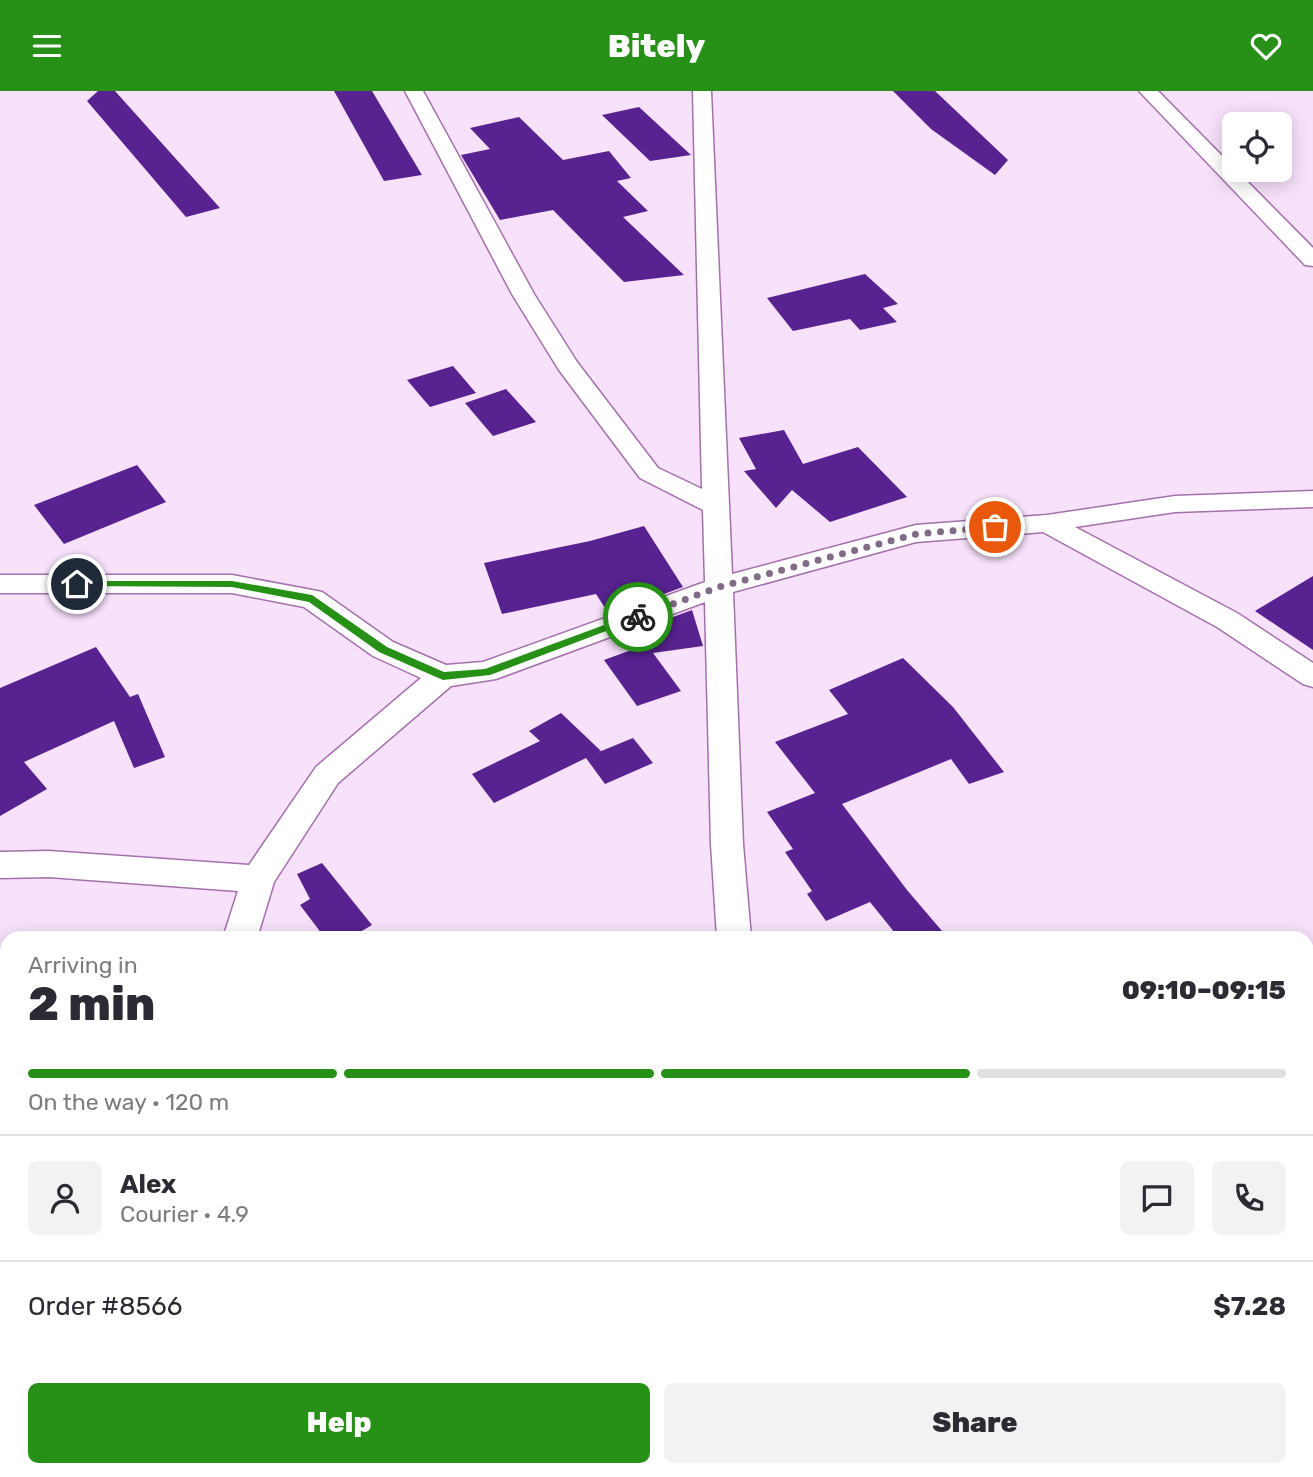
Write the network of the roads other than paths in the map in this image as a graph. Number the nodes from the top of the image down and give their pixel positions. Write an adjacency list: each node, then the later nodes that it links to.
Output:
1 (414, 91): 6 (street)
2 (702, 91): 6 (street)
3 (1148, 91): 4 (street)
4 (1313, 260)
5 (1313, 499): 7 (street)
6 (716, 506): 9 (street)
7 (1047, 523): 9 (street); 11 (street)
8 (0, 584): 10 (street)
9 (719, 587): 10 (street); 15 (street)
10 (443, 676): 13 (street)
11 (1313, 677)
12 (0, 865): 13 (street)
13 (258, 879): 14 (street)
14 (242, 931)
15 (733, 931)

